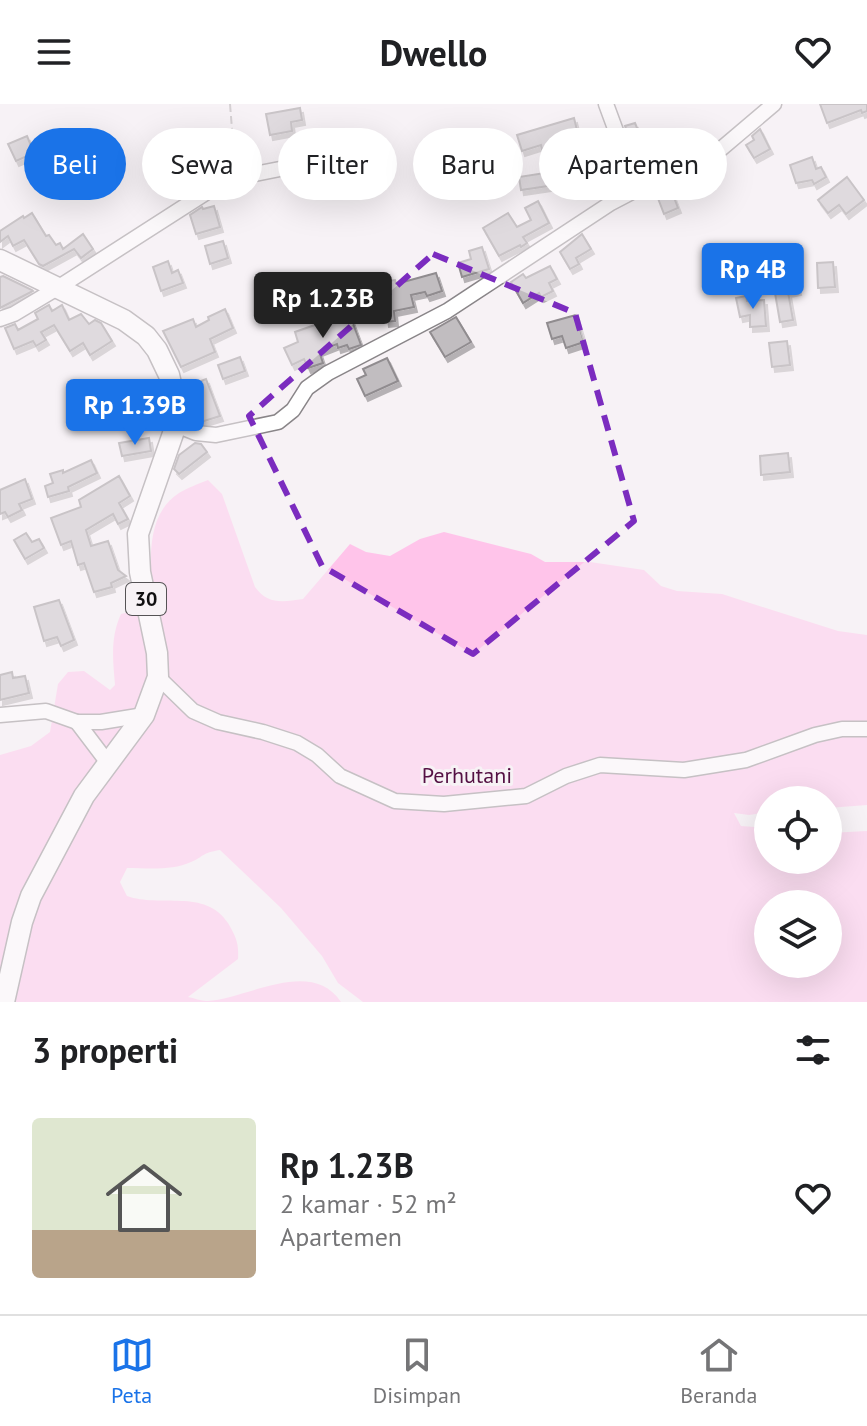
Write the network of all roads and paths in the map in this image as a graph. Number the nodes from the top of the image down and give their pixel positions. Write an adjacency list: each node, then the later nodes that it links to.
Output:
1 (230, 104): 4 (path)
2 (606, 104): 5 (street)
3 (774, 104): 6 (street)
4 (232, 128)
5 (615, 128)
6 (727, 145)
7 (192, 200): 10 (street)
8 (617, 200): 12 (street)
9 (0, 260): 10 (highway, 30)
10 (59, 287): 11 (street); 12 (highway, 30)
11 (0, 319)
12 (176, 425): 13 (highway, 30)
13 (158, 677): 15 (highway, 30); 17 (street)
14 (0, 715): 16 (street)
15 (144, 715): 16 (street); 18 (highway, 30)
16 (77, 722): 18 (street)
17 (867, 729)
18 (108, 763): 19 (highway, 30)
19 (4, 1002)

